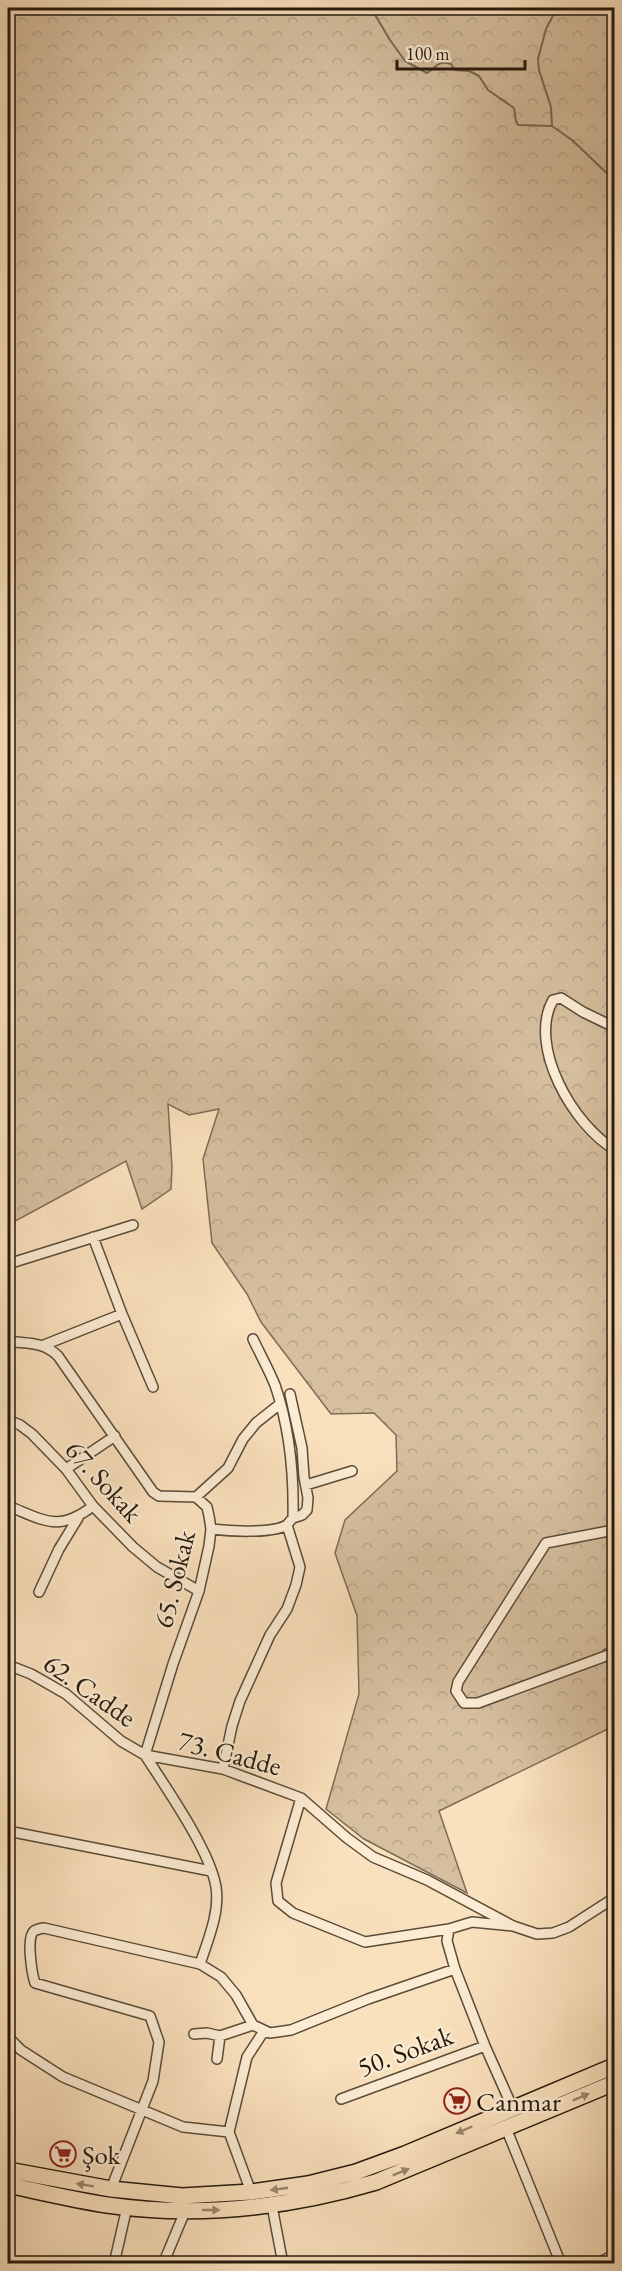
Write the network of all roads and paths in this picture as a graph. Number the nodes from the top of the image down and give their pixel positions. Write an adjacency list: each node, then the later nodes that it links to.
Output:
1 (615, 1027): 2 (street)
2 (615, 1149)
3 (133, 1225): 4 (street)
4 (93, 1237): 5 (street); 6 (street)
5 (8, 1264)
6 (122, 1314): 9 (street); 10 (street)
7 (253, 1339): 12 (street)
8 (8, 1341): 9 (street)
9 (44, 1345): 14 (street, 65. Sokak)
10 (153, 1387)
11 (290, 1394): 17 (street)
12 (280, 1404): 18 (street); 22 (street)
13 (8, 1420): 15 (street, 67. Sokak)
14 (115, 1436): 15 (street); 18 (street, 65. Sokak)
15 (66, 1468): 20 (street, 67. Sokak)
16 (352, 1470): 17 (street)
17 (306, 1485): 22 (street)
18 (196, 1497): 23 (street, 65. Sokak)
19 (8, 1506): 21 (street)
20 (93, 1506): 21 (street); 25 (street, 67. Sokak)
21 (78, 1518): 26 (street)
22 (290, 1521): 23 (street); 30 (street)
23 (211, 1529): 25 (street, 65. Sokak)
24 (615, 1530): 27 (street)
25 (199, 1591): 29 (street, 65. Sokak)
26 (39, 1592)
27 (615, 1653)
28 (8, 1665): 29 (street, 62. Cadde)
29 (145, 1755): 30 (street, 73. Cadde); 33 (street)
30 (223, 1769): 31 (street, 73. Cadde)
31 (301, 1798): 35 (street); 36 (street)
32 (8, 1830): 33 (street)
33 (211, 1871): 37 (street)
34 (615, 1898): 35 (street)
35 (513, 1926): 36 (street)
36 (449, 1929): 38 (street)
37 (200, 1964): 39 (street); 49 (street)
38 (456, 1969): 40 (street); 44 (street)
39 (253, 2025): 40 (street); 42 (street)
40 (264, 2031): 51 (street)
41 (194, 2034): 42 (street)
42 (220, 2036): 45 (street)
43 (8, 2037): 49 (street)
44 (485, 2046): 48 (street, 50. Sokak); 50 (street)
45 (217, 2059)
46 (615, 2066): 50 (main road)
47 (615, 2083): 50 (main road, one-way to 47)
48 (341, 2099)
49 (141, 2111): 51 (street); 54 (street)
50 (513, 2120): 55 (main road, one-way to 55); 56 (main road, one-way to 50); 63 (street)
51 (229, 2132): 55 (street)
52 (8, 2170): 54 (main road, one-way to 52)
53 (8, 2185): 57 (main road)
54 (111, 2189): 55 (main road)
55 (251, 2192)
56 (272, 2205): 58 (main road, one-way to 56); 62 (street)
57 (127, 2207): 58 (main road); 60 (street)
58 (186, 2209): 61 (street)
59 (615, 2255): 64 (street)
60 (114, 2264)
61 (163, 2264)
62 (283, 2264)
63 (561, 2264)
64 (596, 2264)

